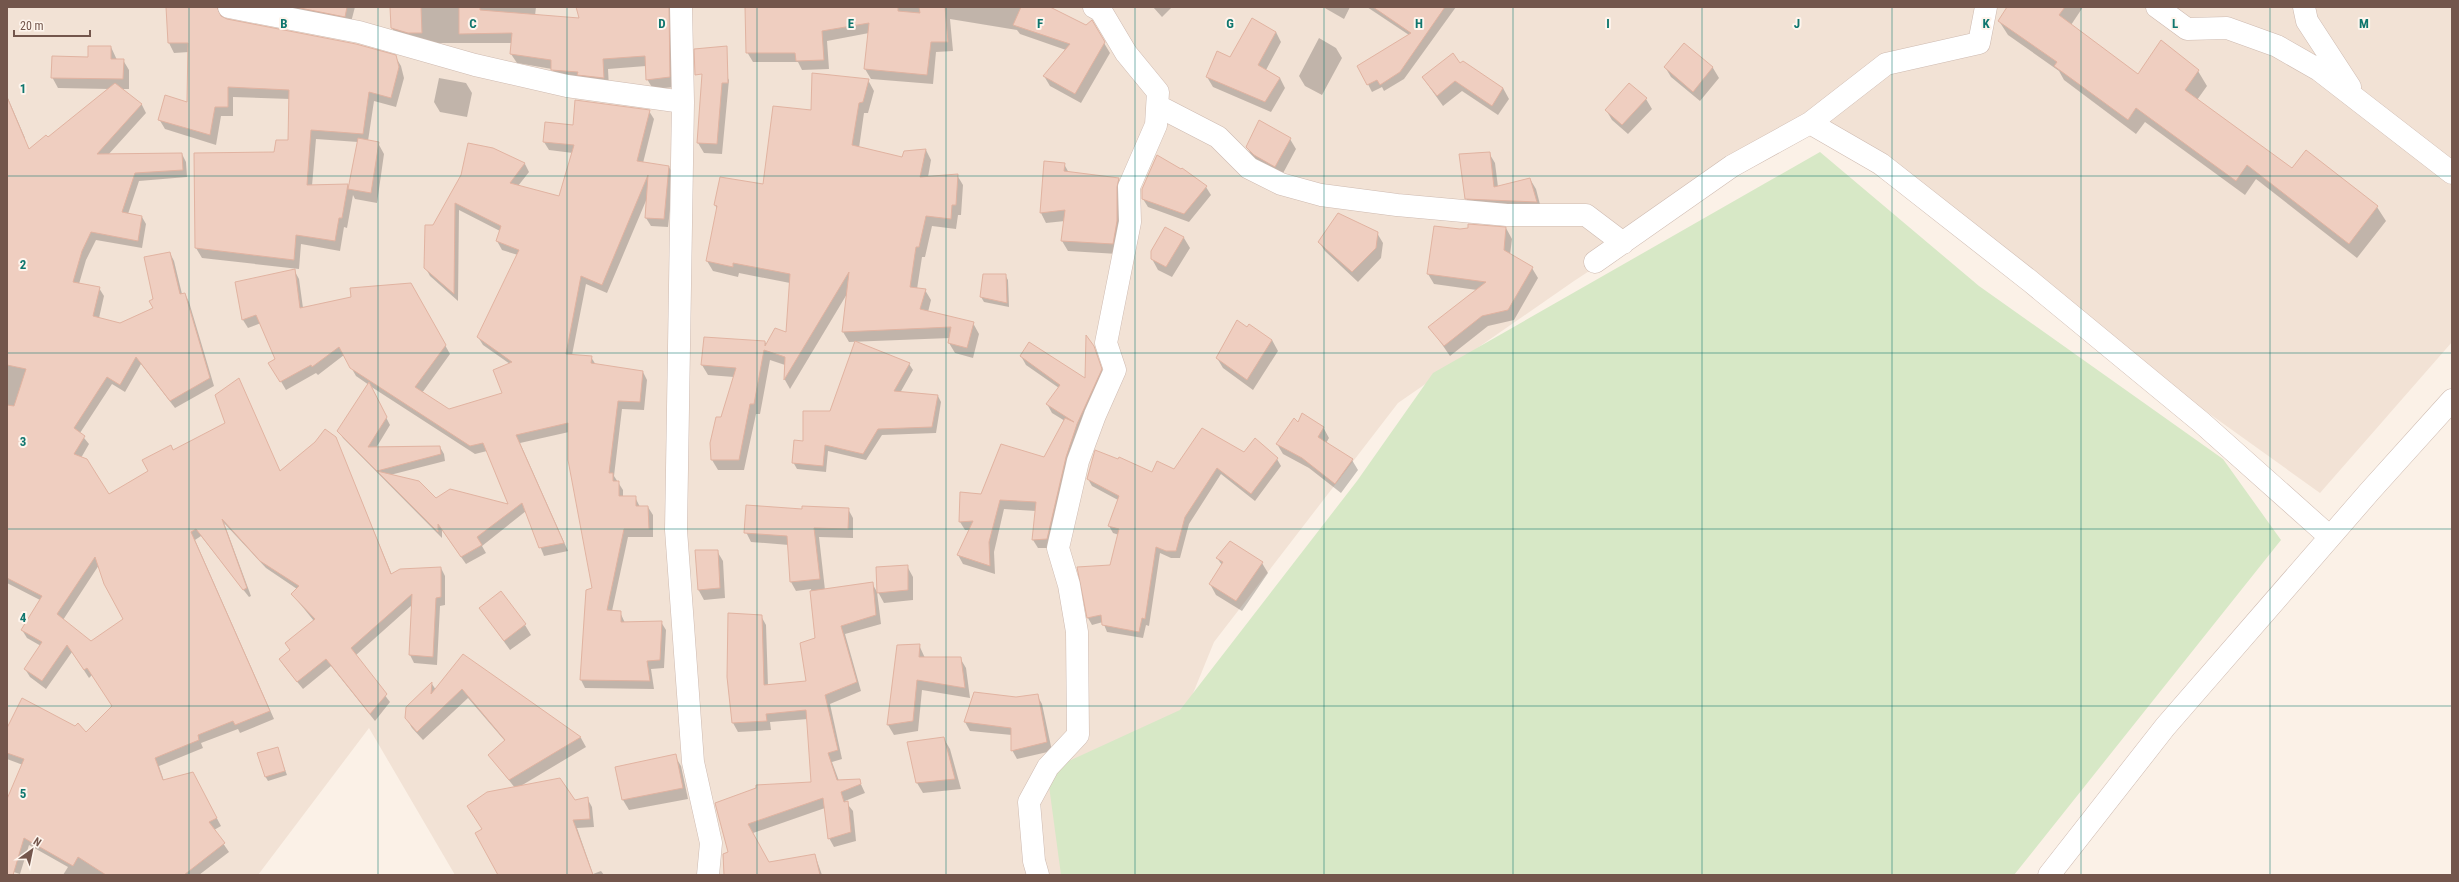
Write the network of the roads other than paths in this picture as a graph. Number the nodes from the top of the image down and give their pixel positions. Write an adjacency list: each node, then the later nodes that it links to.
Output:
1 (229, 7): 8 (street)
2 (681, 7): 8 (street)
3 (1094, 7): 9 (street)
4 (1986, 7): 10 (street)
5 (2157, 7): 7 (street)
6 (2304, 7): 7 (street)
7 (2359, 100): 11 (street)
8 (683, 102): 16 (street)
9 (1158, 106): 12 (street); 17 (street)
10 (1810, 123): 12 (street); 15 (street)
11 (2452, 174)
12 (1623, 242): 13 (street)
13 (1595, 262)
14 (2452, 400): 15 (street)
15 (2330, 537): 18 (street)
16 (708, 875)
17 (1038, 875)
18 (2049, 875)

